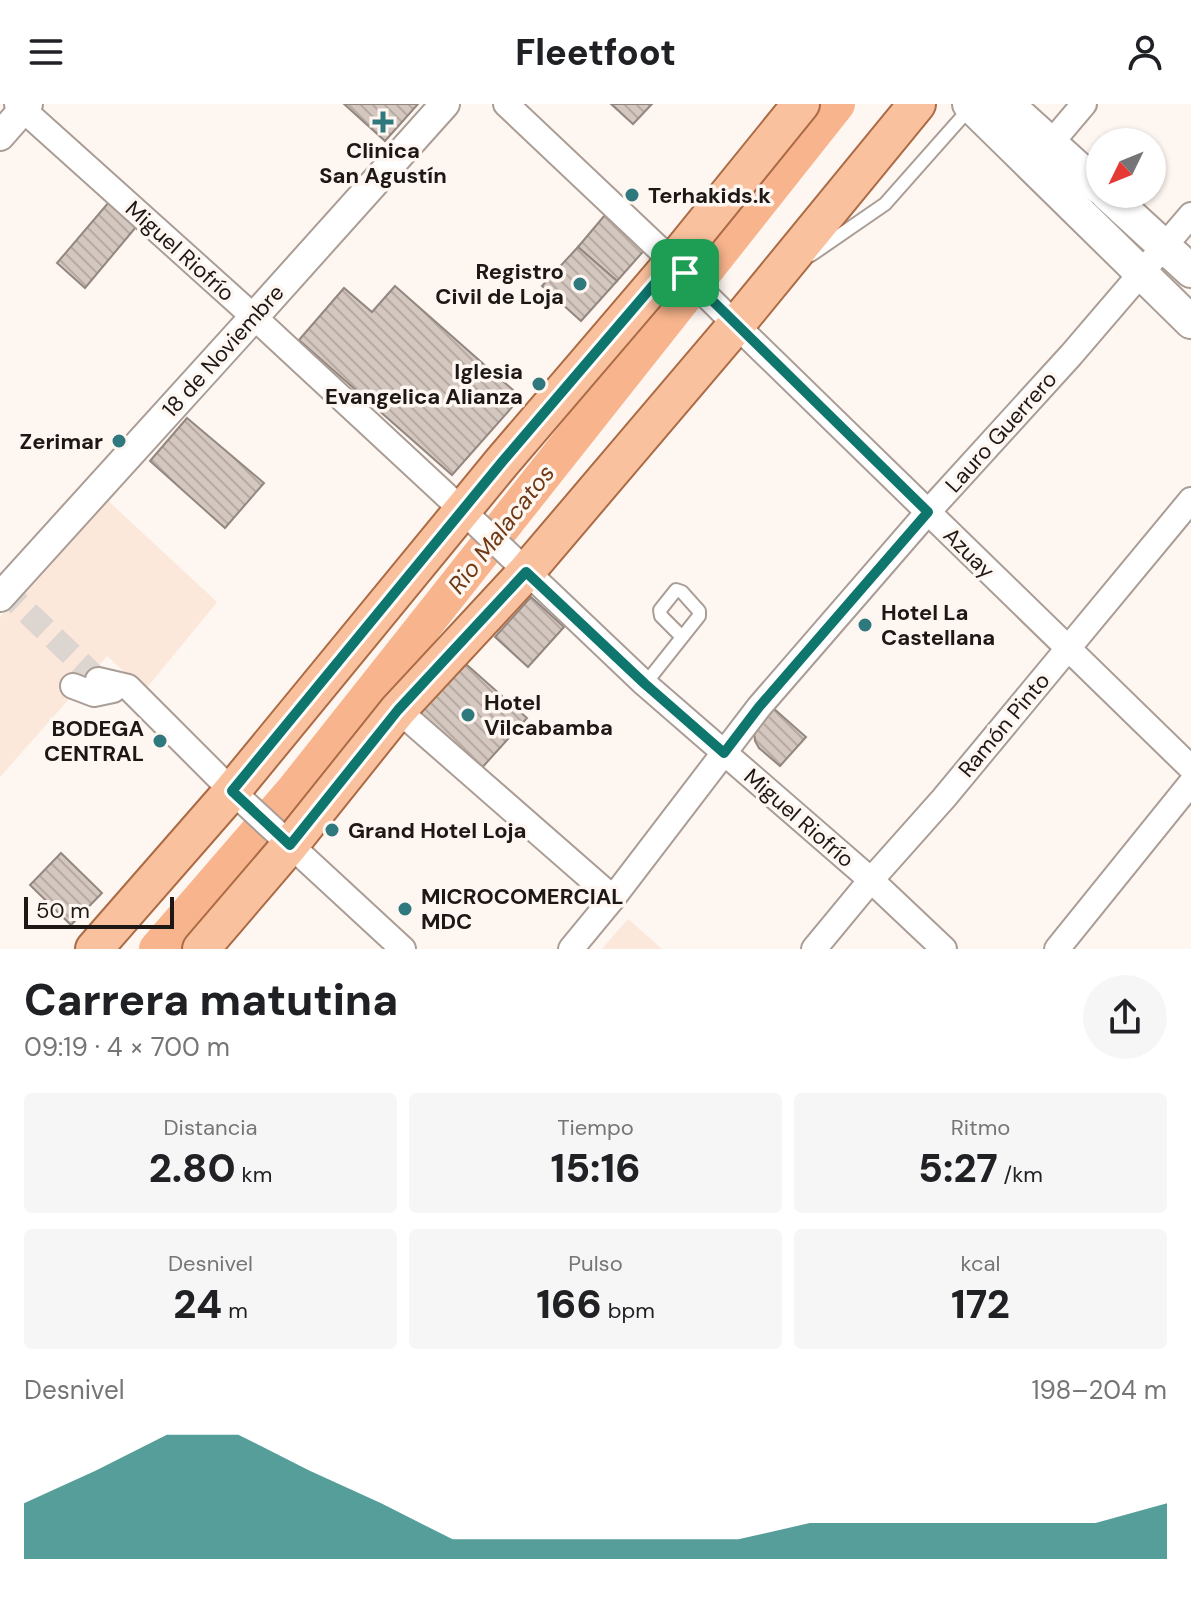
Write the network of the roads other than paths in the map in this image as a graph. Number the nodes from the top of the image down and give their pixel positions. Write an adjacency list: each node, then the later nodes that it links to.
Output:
1 (445, 104): 19 (street, 18 de Noviembre)
2 (506, 104): 15 (street, Azuay)
3 (801, 104): 15 (main road)
4 (917, 104): 18 (main road)
5 (1084, 104): 10 (street)
6 (970, 105): 8 (main road); 18 (lane)
7 (22, 106): 9 (street); 19 (street, Miguel Riofrío)
8 (1010, 118): 10 (main road); 17 (main road)
9 (0, 136)
10 (1051, 143): 11 (main road)
11 (1086, 175)
12 (1122, 208): 14 (main road)
13 (1191, 215): 14 (street, Lauro Guerrero)
14 (1164, 246): 16 (main road); 17 (street, Lauro Guerrero)
15 (679, 268): 20 (street, Azuay); 24 (main road)
16 (1191, 271)
17 (1141, 273): 21 (main road); 23 (street, Lauro Guerrero)
18 (774, 278): 20 (main road)
19 (254, 317): 24 (street, Miguel Riofrío); 26 (street, 18 de Noviembre)
20 (732, 321): 23 (street, Azuay); 25 (main road)
21 (1191, 322)
22 (1191, 500): 28 (street, Ramón Pinto)
23 (928, 512): 28 (street, Azuay); 34 (street, Lauro Guerrero)
24 (467, 515): 25 (street, Miguel Riofrío); 37 (main road)
25 (522, 569): 30 (street, Miguel Riofrío); 33 (main road)
26 (3, 583)
27 (682, 637): 30 (lane)
28 (1067, 648): 35 (street, Azuay); 39 (street, Ramón Pinto)
29 (98, 680): 32 (street)
30 (645, 684): 34 (street, Miguel Riofrío)
31 (73, 686): 32 (street)
32 (128, 687): 37 (street)
33 (398, 710): 38 (main road); 40 (street)
34 (724, 753): 39 (street, Miguel Riofrío); 40 (street, Lauro Guerrero)
35 (1191, 768)
36 (1191, 783): 47 (street)
37 (232, 791): 38 (street); 41 (main road)
38 (290, 845): 42 (main road); 43 (street)
39 (871, 880): 45 (street, Ramón Pinto); 46 (street, Miguel Riofrío)
40 (613, 898): 44 (street, Lauro Guerrero)
41 (94, 949)
42 (201, 949)
43 (403, 949)
44 (571, 949)
45 (814, 949)
46 (944, 949)
47 (1057, 949)

